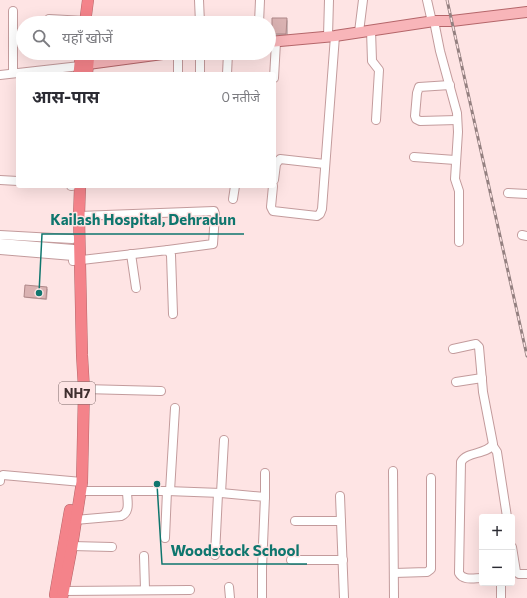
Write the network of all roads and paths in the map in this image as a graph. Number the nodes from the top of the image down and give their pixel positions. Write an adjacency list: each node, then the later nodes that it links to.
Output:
1 (88, 0): 10 (highway)
2 (95, 0): 11 (highway)
3 (200, 0): 12 (street)
4 (260, 0): 13 (street)
5 (329, 0): 17 (street)
6 (363, 0): 16 (street)
7 (426, 0): 14 (street)
8 (13, 11): 30 (street)
9 (527, 12): 14 (main road)
10 (88, 16)
11 (90, 16)
12 (200, 16)
13 (259, 16)
14 (433, 22): 15 (main road); 33 (street)
15 (371, 30): 16 (main road); 34 (street)
16 (359, 32): 17 (main road)
17 (332, 36): 18 (main road); 39 (street)
18 (276, 42)
19 (124, 60): 24 (main road)
20 (178, 60): 26 (street)
21 (200, 60): 27 (street)
22 (228, 60): 28 (street)
23 (273, 60): 29 (street)
24 (85, 66): 25 (street)
25 (36, 72)
26 (178, 72)
27 (200, 72)
28 (227, 72)
29 (274, 72)
30 (13, 73): 31 (street); 32 (street)
31 (16, 73)
32 (0, 75)
33 (450, 85): 35 (street); 35 (street)
34 (376, 120)
35 (458, 120): 37 (street)
36 (414, 157): 37 (street)
37 (455, 160): 51 (street)
38 (276, 164): 39 (street)
39 (325, 164): 45 (street)
40 (0, 180): 41 (street)
41 (16, 181)
42 (72, 188): 55 (highway, NH7)
43 (80, 188): 49 (highway, NH7)
44 (235, 188): 48 (street)
45 (273, 188)
46 (508, 193): 47 (street)
47 (527, 194)
48 (233, 199)
49 (79, 216): 54 (street); 55 (highway, NH7)
50 (0, 235): 55 (street)
51 (459, 242)
52 (0, 243): 55 (street)
53 (0, 250): 55 (street)
54 (168, 250): 56 (street); 58 (street)
55 (74, 253): 56 (street); 62 (highway, NH7); 71 (highway, NH7)
56 (131, 254): 57 (street)
57 (136, 288)
58 (173, 314)
59 (453, 349): 60 (street)
60 (482, 378): 61 (street); 66 (street)
61 (456, 382)
62 (84, 389): 63 (street); 71 (highway, NH7)
63 (161, 391)
64 (175, 408): 72 (street)
65 (224, 440): 74 (street)
66 (493, 446): 77 (street); 91 (street)
67 (393, 472): 89 (street)
68 (265, 473): 76 (street)
69 (431, 478): 89 (street)
70 (0, 481): 71 (street)
71 (79, 485): 73 (street); 78 (highway, NH7); 96 (highway, NH7)
72 (168, 491): 73 (street); 74 (street); 81 (street)
73 (127, 492): 78 (street)
74 (220, 494): 76 (street); 85 (street)
75 (340, 496): 80 (street)
76 (265, 497): 98 (street)
77 (507, 514)
78 (75, 520): 82 (highway, NH7)
79 (295, 521): 80 (street)
80 (341, 521): 88 (street)
81 (165, 538)
82 (72, 546): 83 (street); 96 (highway, NH7)
83 (112, 547)
84 (512, 550): 90 (street)
85 (215, 555)
86 (144, 556): 94 (street)
87 (291, 560): 88 (street)
88 (343, 560): 99 (street)
89 (394, 573): 100 (street)
90 (527, 574)
91 (479, 578)
92 (501, 586): 101 (street)
93 (229, 587): 97 (street)
94 (145, 589): 95 (street); 96 (street)
95 (190, 590)
96 (60, 596)
97 (230, 598)
98 (262, 598)
99 (344, 598)
100 (394, 598)
101 (501, 598)

